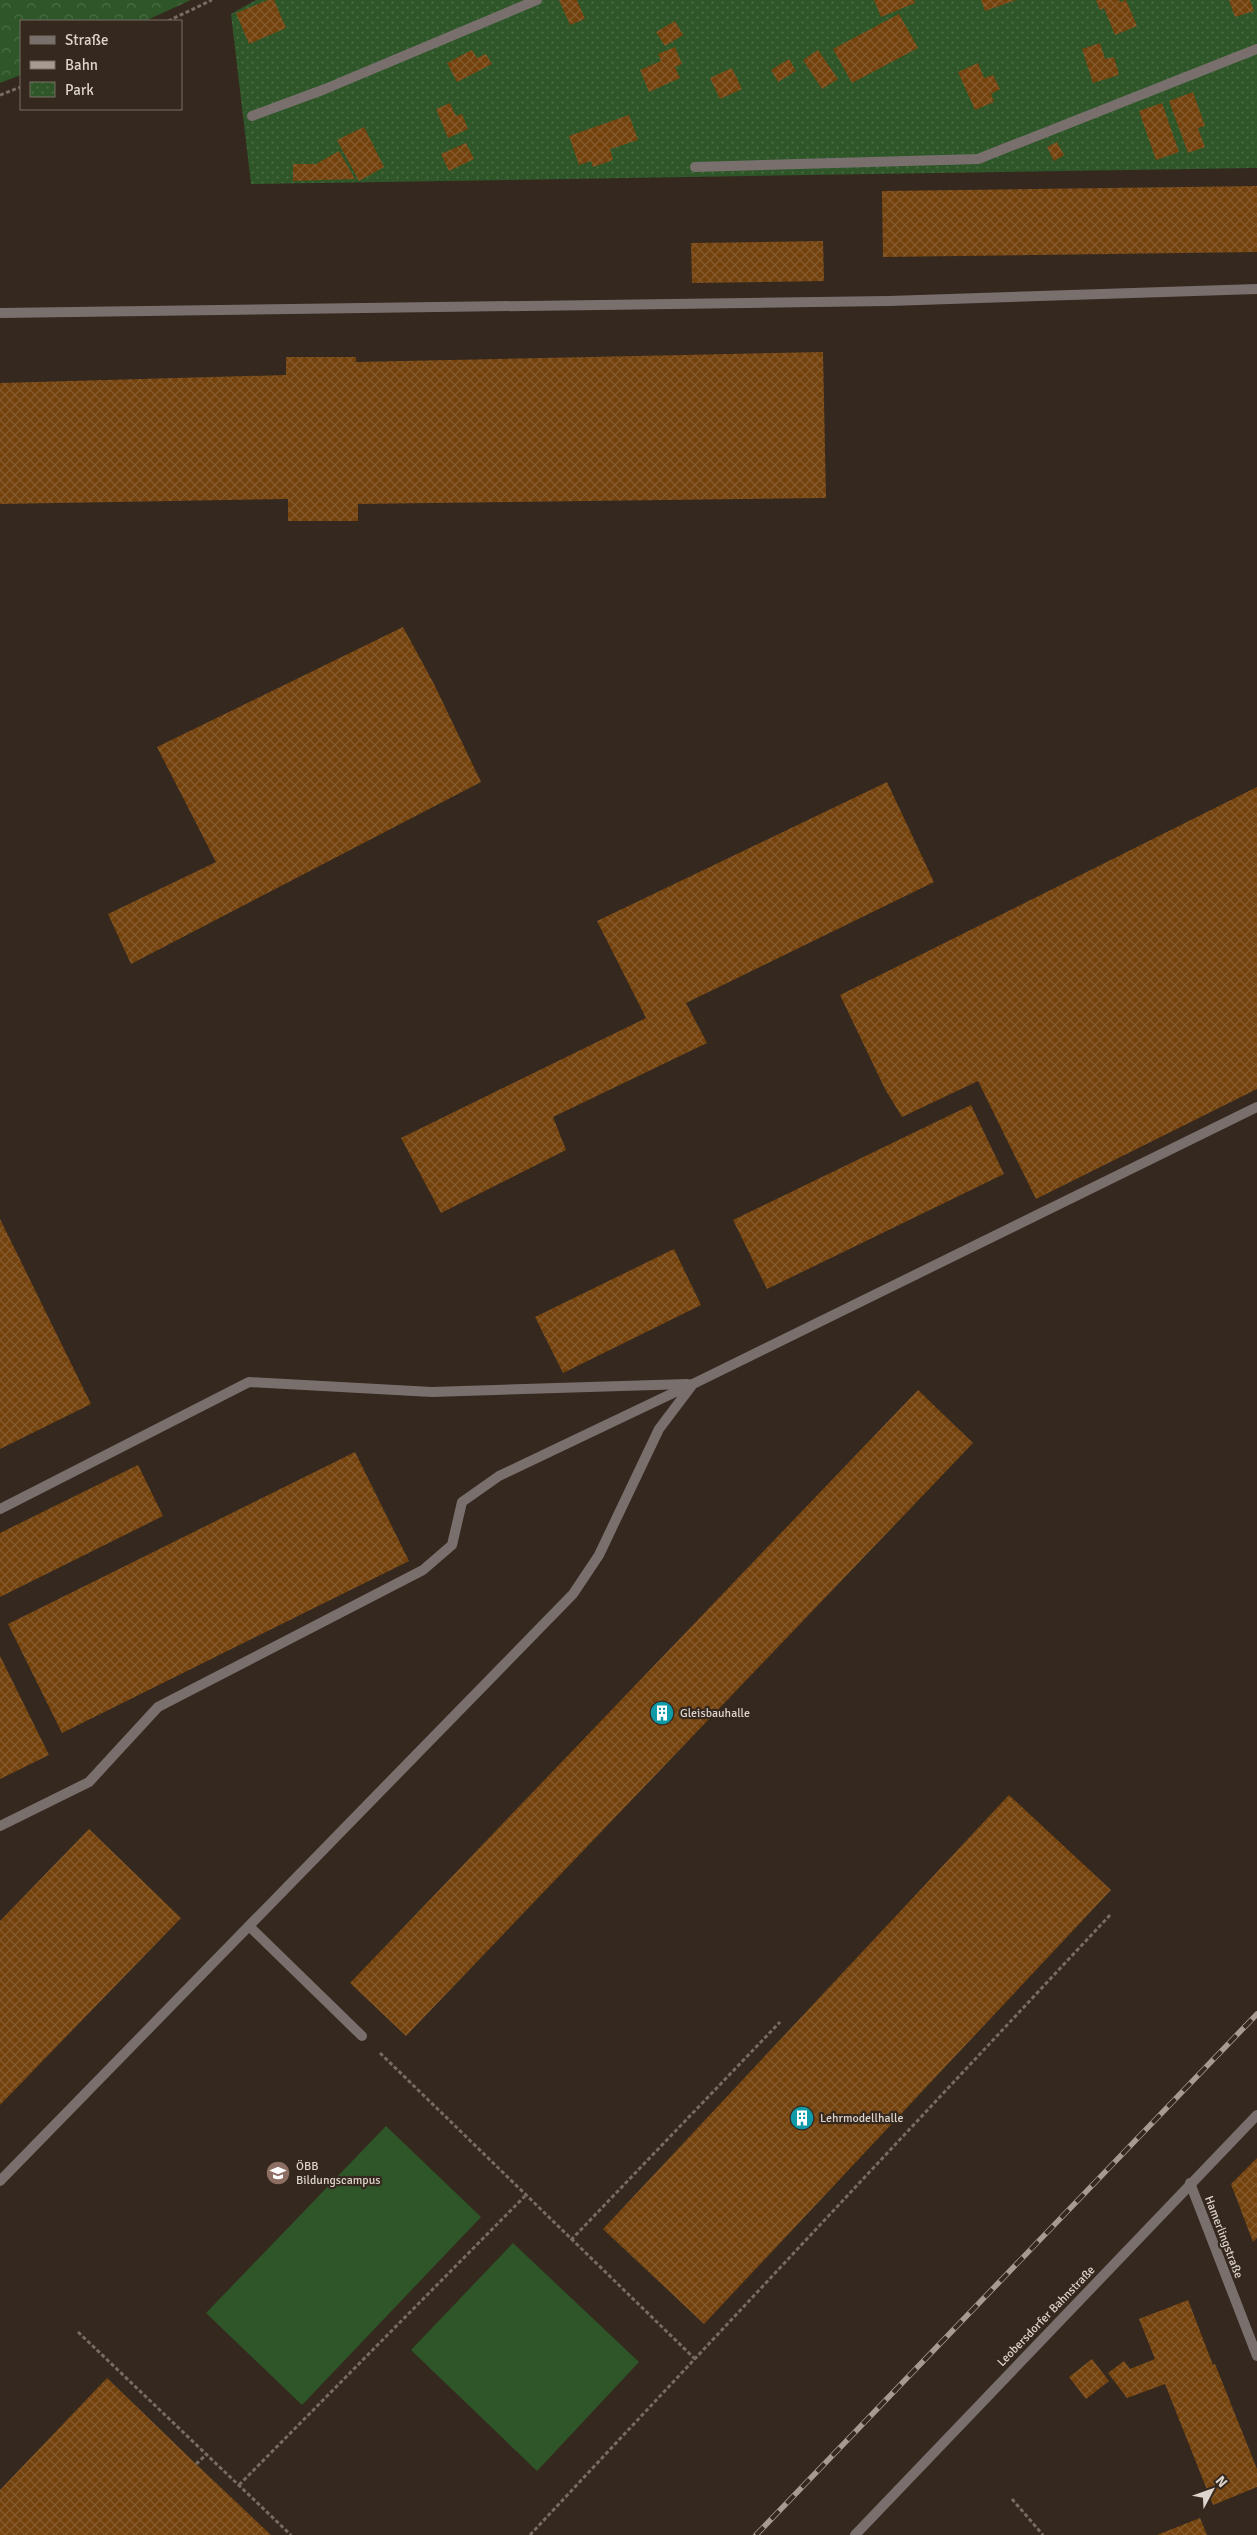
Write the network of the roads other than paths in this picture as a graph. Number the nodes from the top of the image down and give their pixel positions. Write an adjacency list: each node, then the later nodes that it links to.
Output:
1 (537, 0): 3 (street)
2 (1257, 49): 4 (street)
3 (252, 116)
4 (695, 167)
5 (1257, 290): 6 (street)
6 (0, 313)
7 (1257, 1107): 8 (street)
8 (693, 1384): 9 (street); 10 (street); 11 (street)
9 (0, 1509)
10 (0, 1826)
11 (249, 1926): 12 (street); 14 (street)
12 (362, 2036)
13 (1257, 2115): 15 (street, Leobersdorfer Bahnstraße)
14 (0, 2181)
15 (1190, 2183): 16 (street, Hamerlingstraße); 17 (street, Leobersdorfer Bahnstraße)
16 (1257, 2356)
17 (855, 2535)

